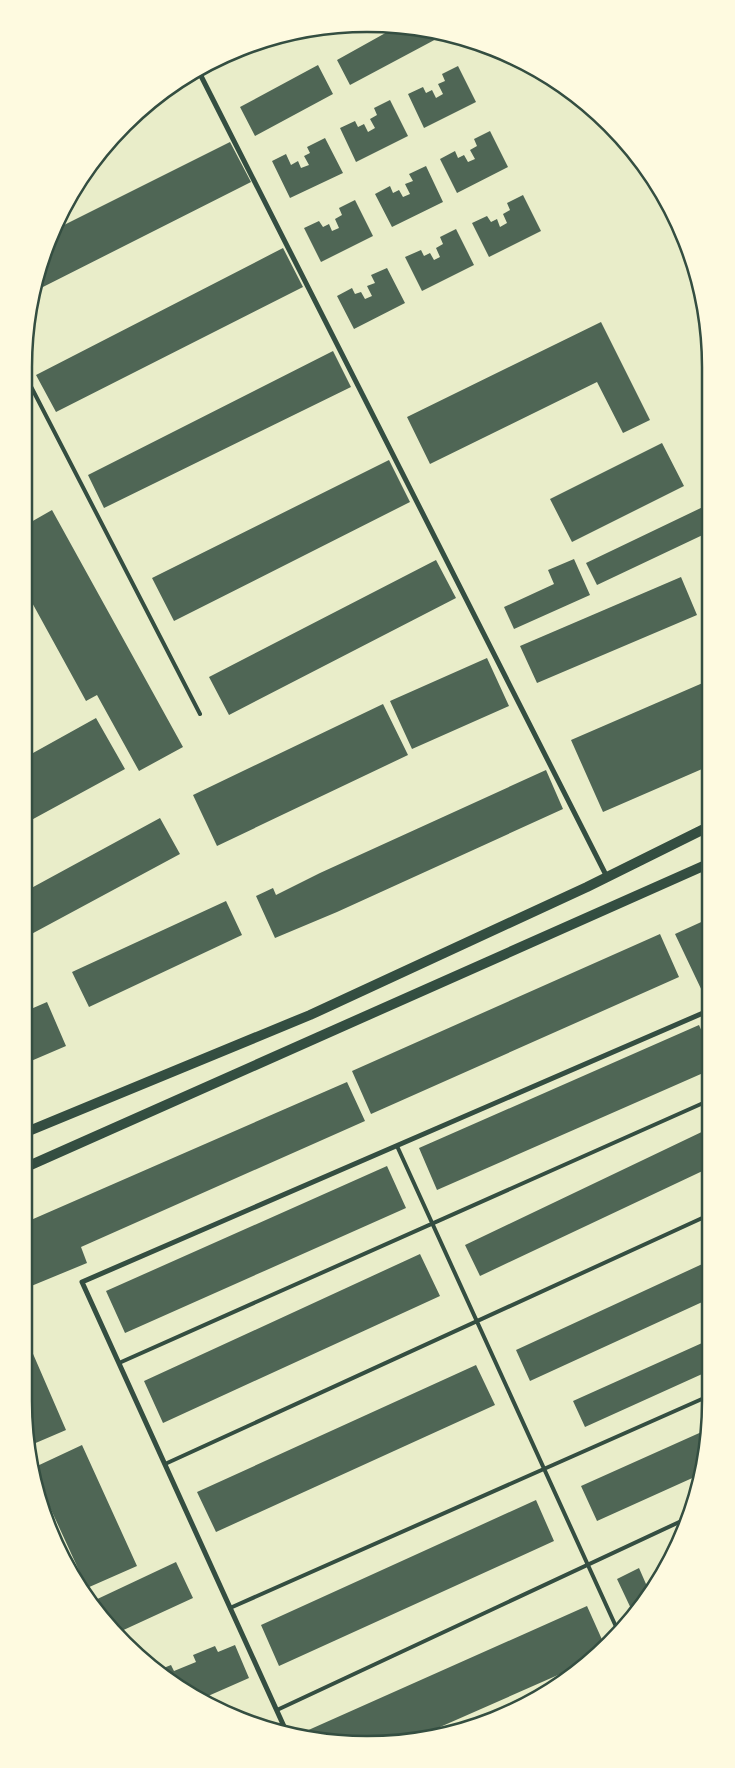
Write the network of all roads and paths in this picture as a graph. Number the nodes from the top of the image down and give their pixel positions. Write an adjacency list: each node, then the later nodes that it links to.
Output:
1 (201, 76): 6 (street)
2 (32, 388): 3 (lane)
3 (200, 714)
4 (702, 830): 6 (main road)
5 (702, 867): 11 (main road)
6 (607, 878): 9 (main road)
7 (702, 1013): 10 (street)
8 (702, 1104): 13 (lane)
9 (32, 1130)
10 (397, 1146): 13 (lane); 15 (street)
11 (32, 1164)
12 (702, 1218): 14 (lane)
13 (433, 1224): 14 (lane); 15 (lane)
14 (477, 1321): 17 (lane); 18 (lane)
15 (119, 1363): 17 (street)
16 (702, 1399): 18 (lane)
17 (165, 1464): 21 (street)
18 (544, 1469): 20 (lane); 21 (lane)
19 (680, 1522): 20 (lane)
20 (588, 1565): 22 (lane); 23 (lane)
21 (230, 1608): 23 (street)
22 (615, 1625)
23 (277, 1710): 24 (street)
24 (283, 1725)

